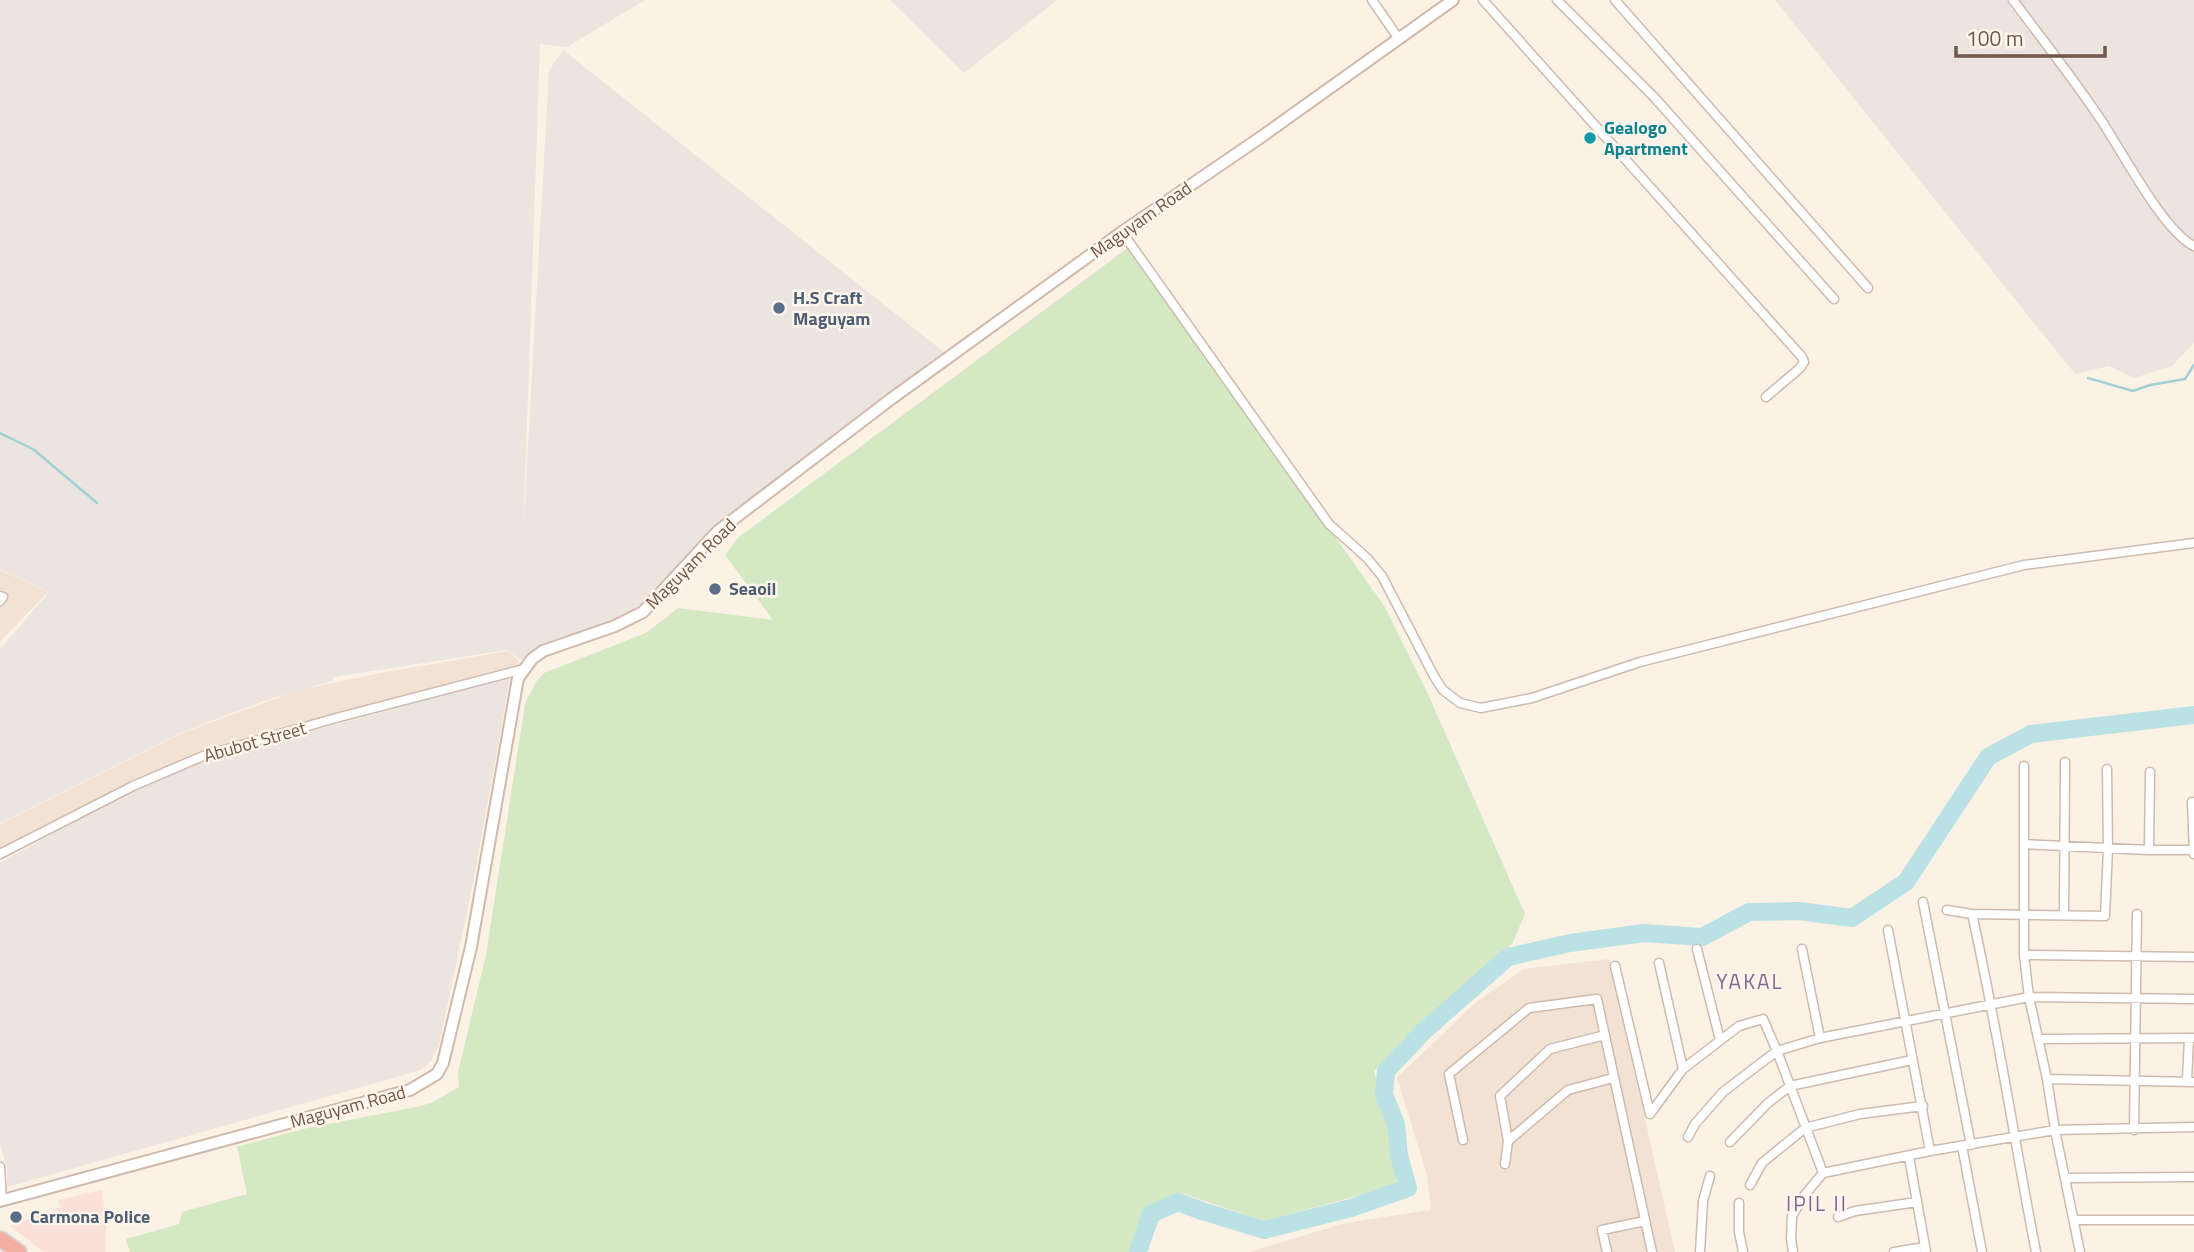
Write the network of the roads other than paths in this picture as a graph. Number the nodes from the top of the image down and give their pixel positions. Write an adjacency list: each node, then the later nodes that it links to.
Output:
1 (1372, 0): 7 (street)
2 (1453, 0): 7 (main road, Maguyam Road)
3 (1483, 0): 12 (street)
4 (1557, 0): 11 (street)
5 (1615, 0): 10 (street)
6 (2013, 0): 9 (street)
7 (1399, 39): 8 (main road, Maguyam Road)
8 (1122, 232): 13 (street); 14 (main road, Maguyam Road)
9 (2194, 246)
10 (1868, 288)
11 (1834, 299)
12 (1766, 397)
13 (2194, 544)
14 (524, 669): 25 (street, Abubot Street); 80 (main road, Maguyam Road)
15 (2065, 762): 21 (street)
16 (2024, 766): 20 (street)
17 (2107, 769): 22 (street)
18 (2150, 772): 23 (street)
19 (2192, 802): 24 (street)
20 (2024, 844): 21 (street); 29 (street)
21 (2064, 845): 22 (street); 31 (street)
22 (2108, 849): 23 (street); 31 (street)
23 (2149, 850): 24 (street)
24 (2194, 852)
25 (0, 854)
26 (1923, 902): 44 (street)
27 (1947, 910): 28 (street)
28 (1972, 914): 29 (street); 43 (street)
29 (2023, 914): 31 (street); 35 (street)
30 (2137, 914): 36 (street)
31 (2064, 915)
32 (1888, 930): 45 (street)
33 (1802, 948): 47 (street)
34 (1697, 949): 51 (street)
35 (2024, 955): 36 (street); 40 (street)
36 (2136, 957): 37 (street); 41 (street)
37 (2194, 957)
38 (1658, 963): 54 (street)
39 (1615, 966): 54 (street)
40 (2029, 997): 41 (street); 43 (street); 49 (street)
41 (2135, 998): 42 (street); 50 (street)
42 (2194, 999)
43 (1993, 1004): 44 (street); 65 (street)
44 (1946, 1013): 45 (street); 70 (street)
45 (1905, 1020): 47 (street); 53 (street)
46 (1605, 1035): 55 (street); 67 (street); 68 (street)
47 (1819, 1038): 52 (street)
48 (2191, 1038): 50 (street); 58 (street)
49 (2039, 1039): 50 (street); 56 (street)
50 (2133, 1039): 57 (street)
51 (1720, 1040): 52 (street); 54 (street)
52 (1777, 1051): 59 (street); 66 (street)
53 (1912, 1060): 59 (street); 60 (street)
54 (1683, 1069)
55 (1614, 1078): 68 (street); 86 (street)
56 (2047, 1079): 57 (street); 63 (street)
57 (2134, 1080): 58 (street); 64 (street)
58 (2191, 1082)
59 (1790, 1086): 62 (street); 69 (street)
60 (1923, 1106): 62 (street); 71 (street)
61 (2194, 1127): 64 (street)
62 (1805, 1128): 75 (street); 79 (street)
63 (2055, 1130): 64 (street); 65 (street); 78 (street)
64 (2134, 1130)
65 (2013, 1136): 70 (street); 97 (street)
66 (1688, 1137)
67 (1464, 1140)
68 (1508, 1141): 73 (street)
69 (1730, 1142)
70 (1967, 1146): 71 (street); 96 (street)
71 (1930, 1151): 72 (street)
72 (1909, 1157): 75 (street); 81 (street)
73 (1505, 1164)
74 (0, 1167): 80 (street)
75 (1823, 1173): 94 (street)
76 (1710, 1176): 92 (street)
77 (2194, 1177): 78 (street)
78 (2066, 1178): 84 (street)
79 (1750, 1185)
80 (1, 1201)
81 (1917, 1202): 83 (street); 88 (street)
82 (1739, 1203): 93 (street)
83 (1838, 1217)
84 (2074, 1220): 85 (street); 98 (street)
85 (2194, 1220)
86 (1645, 1222): 90 (street); 91 (street)
87 (0, 1239): 89 (highway)
88 (1926, 1250): 95 (street)
89 (19, 1252)
90 (1607, 1252)
91 (1652, 1252)
92 (1700, 1252)
93 (1743, 1252)
94 (1793, 1252)
95 (1894, 1252)
96 (1982, 1252)
97 (2036, 1252)
98 (2080, 1252)

